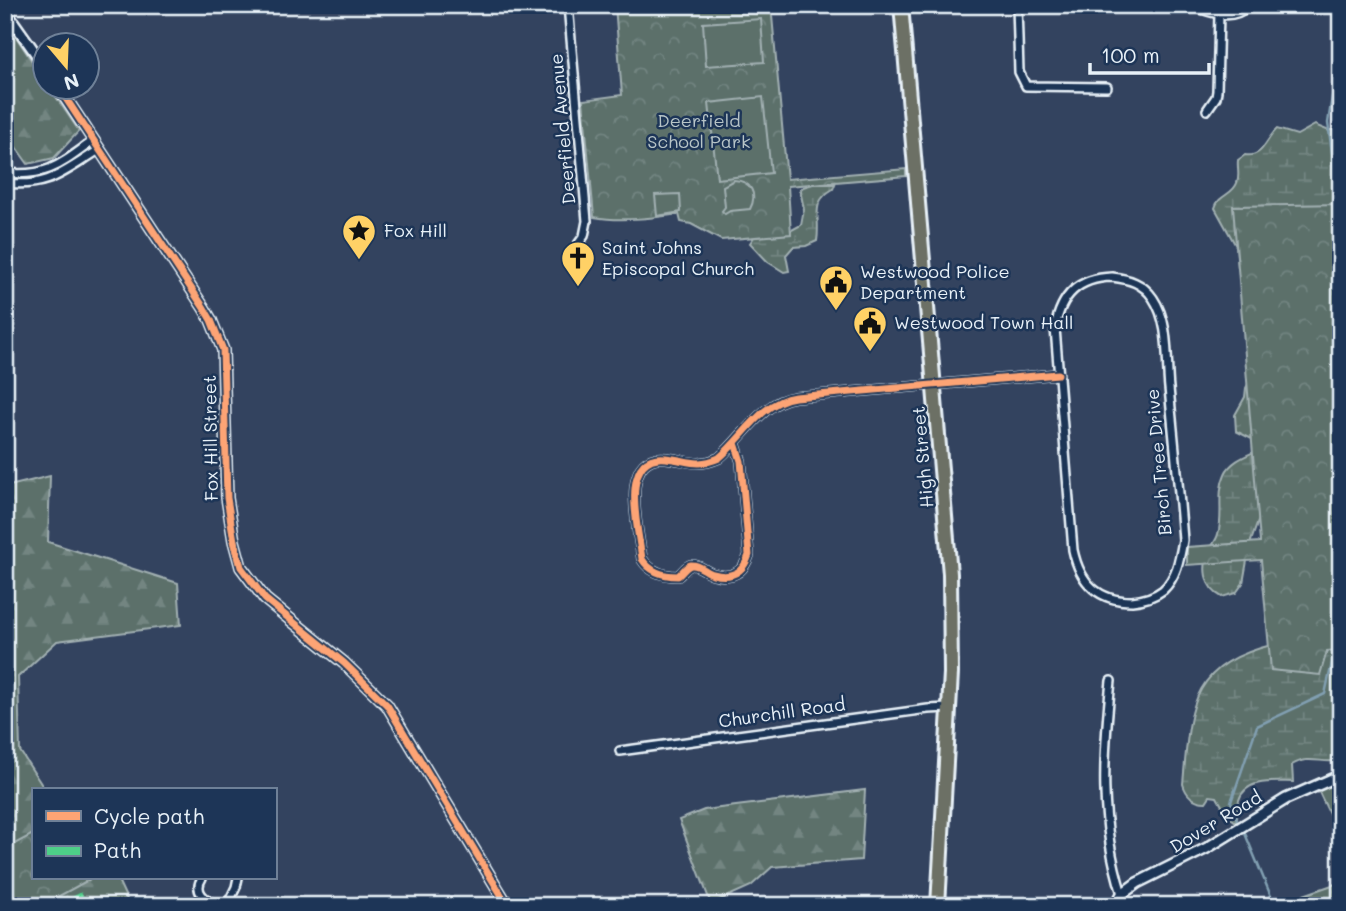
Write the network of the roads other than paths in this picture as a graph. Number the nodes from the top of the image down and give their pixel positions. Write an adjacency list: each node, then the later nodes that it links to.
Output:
1 (568, 5): 16 (street, Deerfield Avenue)
2 (901, 5): 18 (main road, High Street)
3 (1017, 5): 9 (street)
4 (1189, 5): 7 (street)
5 (1250, 5): 7 (street)
6 (5, 10): 8 (street)
7 (1219, 14): 11 (street)
8 (32, 48)
9 (1107, 88)
10 (68, 102): 12 (street, Fox Hill Street)
11 (1207, 110)
12 (93, 141): 13 (street, Fox Hill Street); 14 (street)
13 (99, 150): 15 (street); 29 (street, Fox Hill Street)
14 (5, 173)
15 (5, 183)
16 (576, 247)
17 (1058, 374): 17 (street, Birch Tree Drive); 18 (street)
18 (934, 385): 19 (street); 21 (main road, High Street)
19 (736, 443): 19 (street)
20 (1111, 681): 26 (street)
21 (949, 708): 22 (street, Churchill Road); 30 (main road, High Street)
22 (620, 751)
23 (1341, 775): 26 (street, Dover Road)
24 (202, 880): 27 (street)
25 (238, 880): 28 (street)
26 (1122, 894): 31 (street, Dover Road)
27 (217, 906)
28 (226, 906)
29 (508, 906)
30 (939, 906)
31 (1115, 906)

